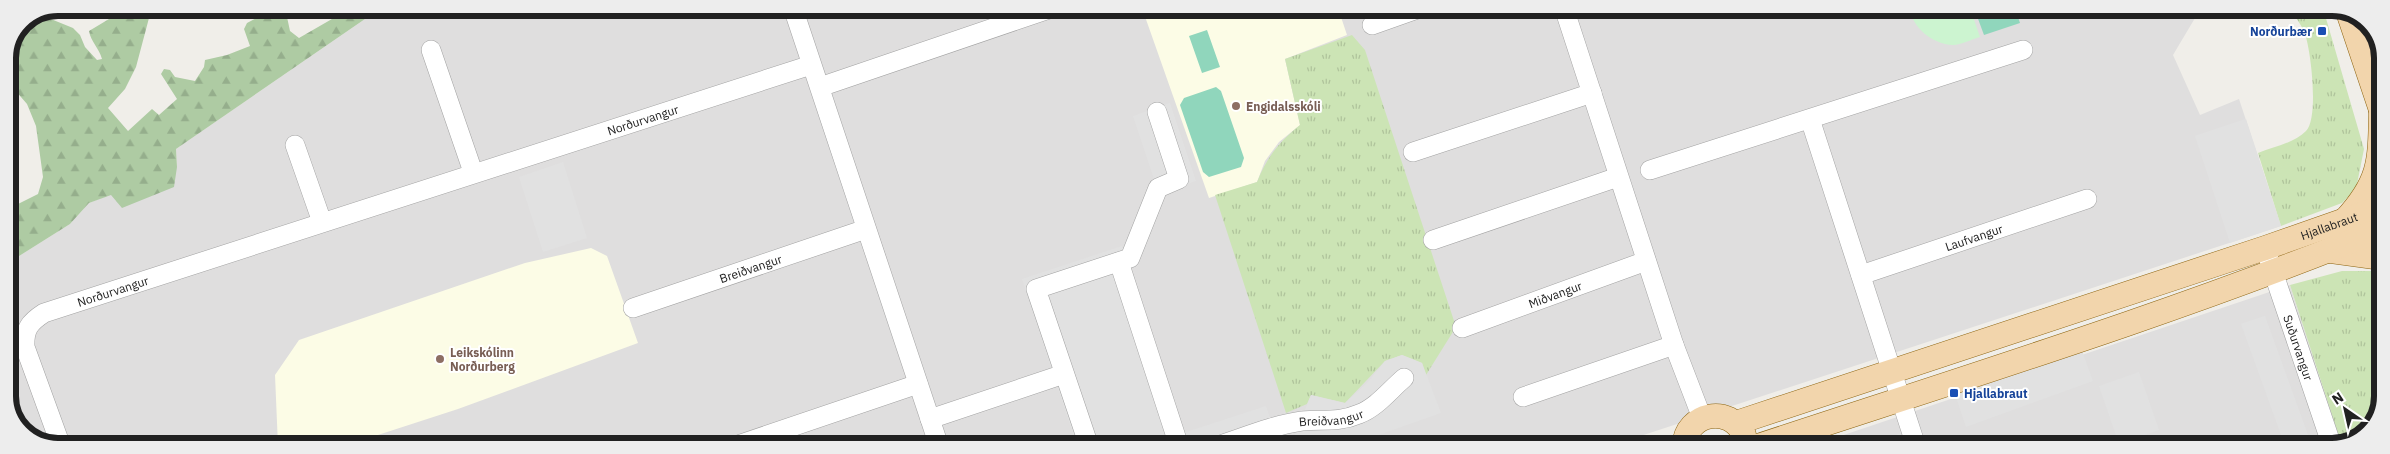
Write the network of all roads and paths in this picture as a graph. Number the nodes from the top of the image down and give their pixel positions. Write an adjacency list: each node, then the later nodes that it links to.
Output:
1 (796, 16): 9 (street)
2 (1029, 16): 10 (street)
3 (1397, 16): 6 (street)
4 (1567, 16): 12 (street)
5 (2351, 21): 11 (main road)
6 (1372, 25)
7 (431, 50): 18 (street)
8 (2023, 50): 14 (street)
9 (811, 65): 10 (street); 18 (street, Norðurvangur)
10 (820, 87): 25 (street)
11 (2374, 90)
12 (1592, 93): 16 (street); 20 (street)
13 (1157, 112): 32 (street)
14 (1810, 119): 17 (street); 34 (street)
15 (295, 145): 24 (street)
16 (1413, 152)
17 (1650, 170)
18 (473, 172): 24 (street, Norðurvangur)
19 (2374, 175): 23 (main road)
20 (1618, 177): 27 (street); 31 (street)
21 (2086, 199): 34 (street, Laufvangur)
22 (2374, 210): 23 (main road, Hjallabraut)
23 (2344, 221): 28 (main road, Hjallabraut)
24 (322, 222): 47 (street, Norðurvangur)
25 (866, 229): 35 (street, Breiðvangur); 41 (street)
26 (2374, 231): 29 (main road, Hjallabraut)
27 (1433, 240)
28 (2265, 248): 33 (street, Suðurvangur); 38 (main road, Hjallabraut)
29 (2327, 251): 30 (main road); 33 (main road, Hjallabraut)
30 (2374, 257)
31 (1646, 261): 36 (street, Miðvangur); 37 (street)
32 (1119, 262): 39 (street); 51 (street)
33 (2273, 271): 43 (main road, Hjallabraut); 57 (street, Suðurvangur)
34 (1861, 276): 38 (street)
35 (633, 308)
36 (1462, 328)
37 (1674, 345): 42 (street); 44 (street)
38 (1892, 371): 43 (street); 46 (main road, Hjallabraut)
39 (1064, 374): 45 (street); 50 (street)
40 (1404, 378): 52 (street, Breiðvangur)
41 (918, 384): 45 (street); 48 (street)
42 (1523, 397)
43 (1900, 399): 55 (main road, Hjallabraut); 56 (street)
44 (1702, 418): 46 (main road); 53 (main road)
45 (930, 419): 49 (street)
46 (1736, 423): 54 (main road)
47 (58, 438)
48 (759, 438)
49 (936, 438)
50 (1086, 438)
51 (1176, 438)
52 (1242, 438)
53 (1683, 438)
54 (1744, 438)
55 (1782, 438)
56 (1913, 438)
57 (2329, 438)

